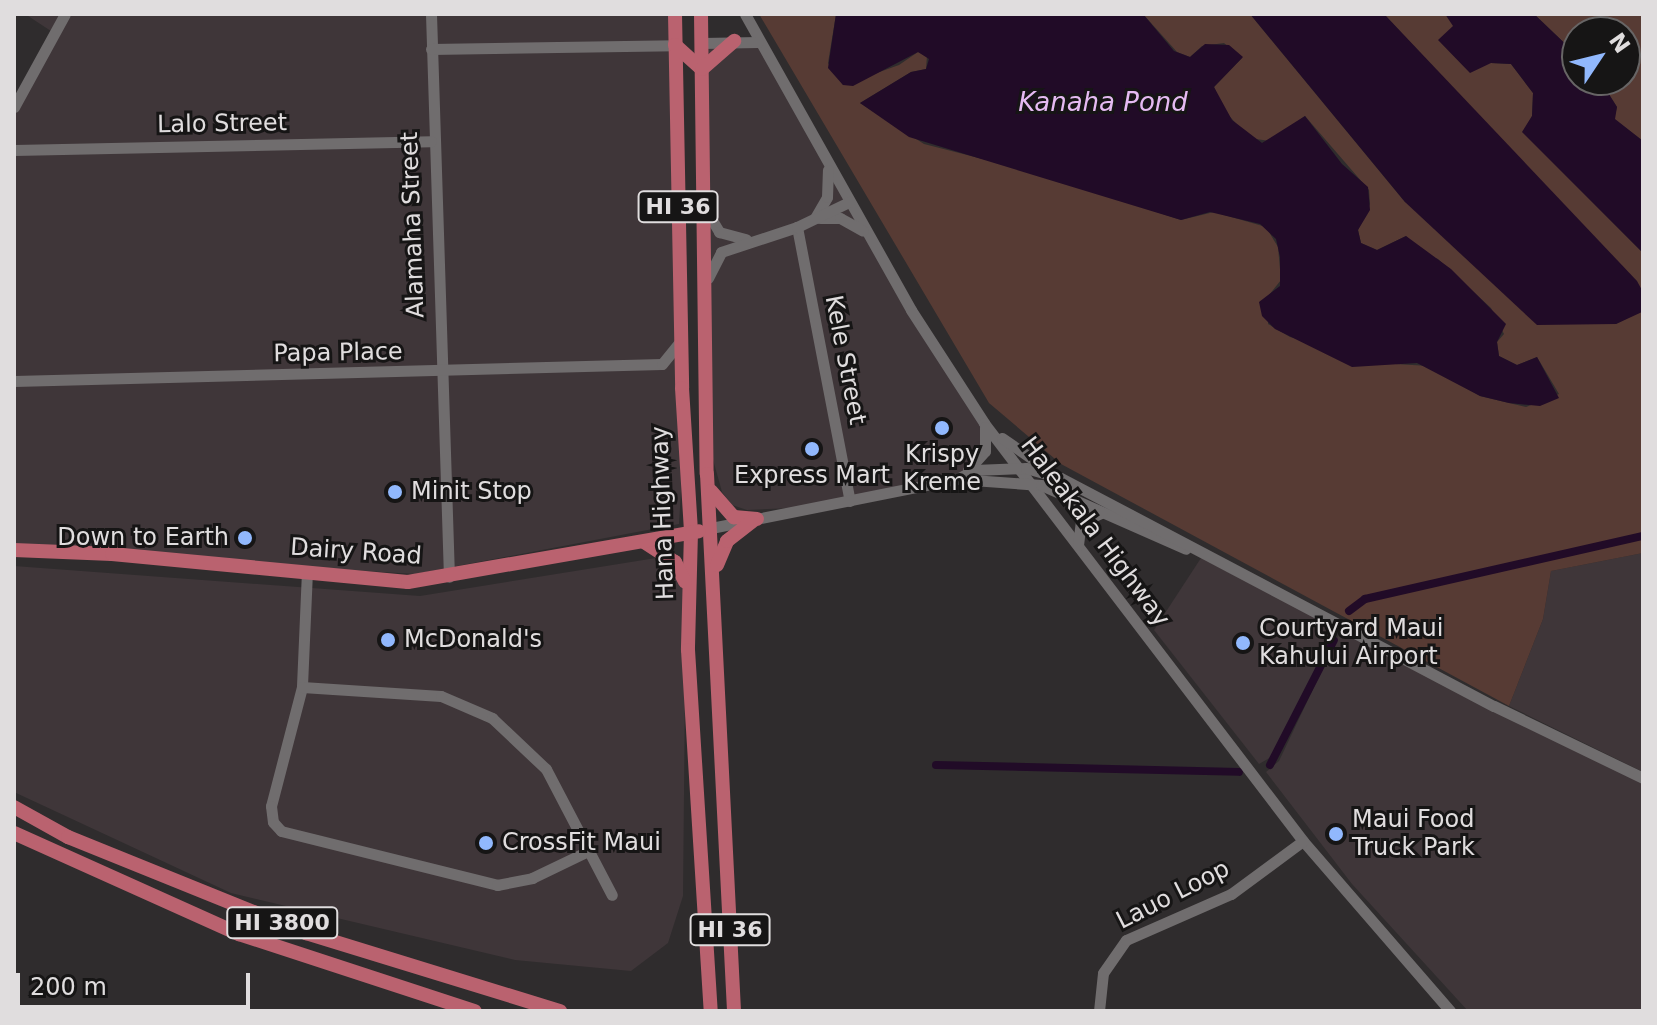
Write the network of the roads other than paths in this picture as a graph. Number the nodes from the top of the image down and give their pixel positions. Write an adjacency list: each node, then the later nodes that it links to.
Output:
1 (65, 14): 13 (street)
2 (431, 14): 11 (street, Alamaha Street)
3 (675, 14): 10 (main road, Hana Highway / HI 36)
4 (701, 14): 9 (main road, Hana Highway / HI 36)
5 (738, 14): 8 (street, Haleakala Highway)
6 (745, 14): 8 (street, Haleakala Highway)
7 (734, 41): 8 (street); 9 (street); 12 (main road)
8 (758, 42): 16 (street, Haleakala Highway)
9 (702, 43): 10 (main road); 12 (main road, Hana Highway / HI 36)
10 (675, 45): 11 (street); 12 (main road); 24 (main road, Hana Highway / HI 36)
11 (431, 49): 14 (street, Alamaha Street)
12 (702, 69): 18 (main road, Hana Highway / HI 36)
13 (14, 107)
14 (431, 141): 15 (street, Lalo Street); 26 (street, Alamaha Street)
15 (14, 150)
16 (827, 166): 17 (street, Haleakala Highway); 19 (street)
17 (849, 202): 19 (street); 21 (street, Haleakala Highway)
18 (705, 206): 22 (street); 23 (main road, Hana Highway / HI 36)
19 (815, 218): 20 (street); 21 (street)
20 (797, 227): 22 (street); 35 (street, Kele Street)
21 (867, 234): 29 (street, Haleakala Highway)
22 (751, 239): 23 (street)
23 (706, 287): 31 (main road, Hana Highway / HI 36)
24 (681, 337): 25 (street); 28 (main road, Hana Highway / HI 36)
25 (662, 364): 26 (street, Papa Place); 28 (street)
26 (441, 373): 27 (street, Papa Place); 46 (street, Alamaha Street)
27 (14, 381)
28 (682, 388): 40 (main road, Hana Highway / HI 36)
29 (984, 423): 30 (street, Haleakala Highway); 32 (street); 33 (street)
30 (1016, 468): 32 (street); 33 (street); 34 (street, Haleakala Highway)
31 (707, 474): 38 (main road); 39 (main road, Hana Highway / HI 36)
32 (1061, 478): 36 (street)
33 (957, 479): 34 (street); 35 (street)
34 (1035, 486): 36 (street); 37 (street); 42 (street, Haleakala Highway)
35 (850, 501): 38 (street)
36 (1129, 513): 44 (street)
37 (1106, 514): 42 (street); 44 (street)
38 (757, 519): 39 (street); 47 (main road)
39 (711, 528): 40 (main road, Dairy Road); 47 (main road, Hana Highway / HI 36)
40 (691, 532): 41 (main road, Dairy Road); 48 (main road, Hana Highway / HI 36)
41 (644, 542): 46 (main road, Dairy Road); 48 (main road)
42 (1079, 549): 54 (street, Haleakala Highway)
43 (14, 550): 45 (main road, Dairy Road)
44 (1195, 551): 50 (street)
45 (307, 571): 46 (main road, Dairy Road); 49 (street)
46 (449, 577)
47 (714, 577): 61 (main road, Hana Highway / HI 36)
48 (688, 597): 52 (main road, Hana Highway / HI 36)
49 (302, 687): 55 (street); 55 (street)
50 (1643, 778)
51 (14, 807): 58 (main road, HI 3800)
52 (700, 810): 59 (main road); 60 (main road, Hana Highway / HI 36)
53 (14, 833): 57 (main road, HI 3800)
54 (1303, 841): 62 (street, Lauo Loop); 63 (street, Haleakala Highway)
55 (588, 851): 56 (street)
56 (612, 895)
57 (475, 1011)
58 (560, 1011)
59 (702, 1011)
60 (711, 1011)
61 (734, 1011)
62 (1099, 1011)
63 (1450, 1011)

